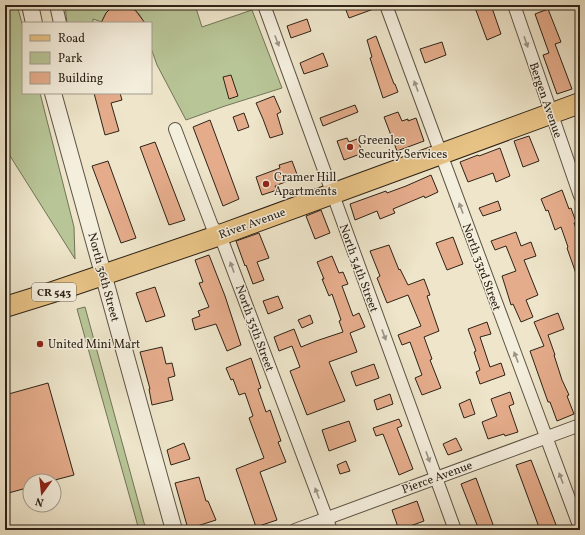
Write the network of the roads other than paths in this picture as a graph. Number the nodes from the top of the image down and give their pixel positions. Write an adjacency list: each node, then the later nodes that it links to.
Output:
1 (30, 5): 6 (street)
2 (56, 5): 7 (street)
3 (264, 5): 13 (street, North 34th Street, one-way to 13)
4 (386, 5): 12 (street, North 33rd Street, one-way to 4)
5 (514, 5): 10 (street, Bergen Avenue, one-way to 10)
6 (34, 22)
7 (60, 22)
8 (53, 94): 16 (street, North 36th Street)
9 (580, 103): 10 (main road, River Avenue / CR 543)
10 (551, 114): 12 (main road, River Avenue / CR 543); 14 (street, Bergen Avenue)
11 (175, 129): 15 (street, North 35th Street)
12 (441, 154): 13 (main road, River Avenue / CR 543); 19 (street, North 33rd Street, one-way to 12)
13 (332, 193): 15 (main road, River Avenue / CR 543); 20 (street, North 34th Street, one-way to 20)
14 (580, 196)
15 (220, 235): 16 (main road, River Avenue / CR 543); 21 (street, North 35th Street, one-way to 15)
16 (103, 275): 17 (main road, CR 543); 23 (street, North 36th Street)
17 (5, 307)
18 (580, 425): 19 (street, Pierce Avenue)
19 (546, 438): 20 (street, Pierce Avenue); 22 (street, North 33rd Street, one-way to 19)
20 (436, 478): 21 (street, Pierce Avenue); 26 (street, North 34th Street)
21 (326, 518): 24 (street, Pierce Avenue); 25 (street, North 35th Street)
22 (580, 528)
23 (174, 530)
24 (295, 530)
25 (331, 530)
26 (455, 530)

